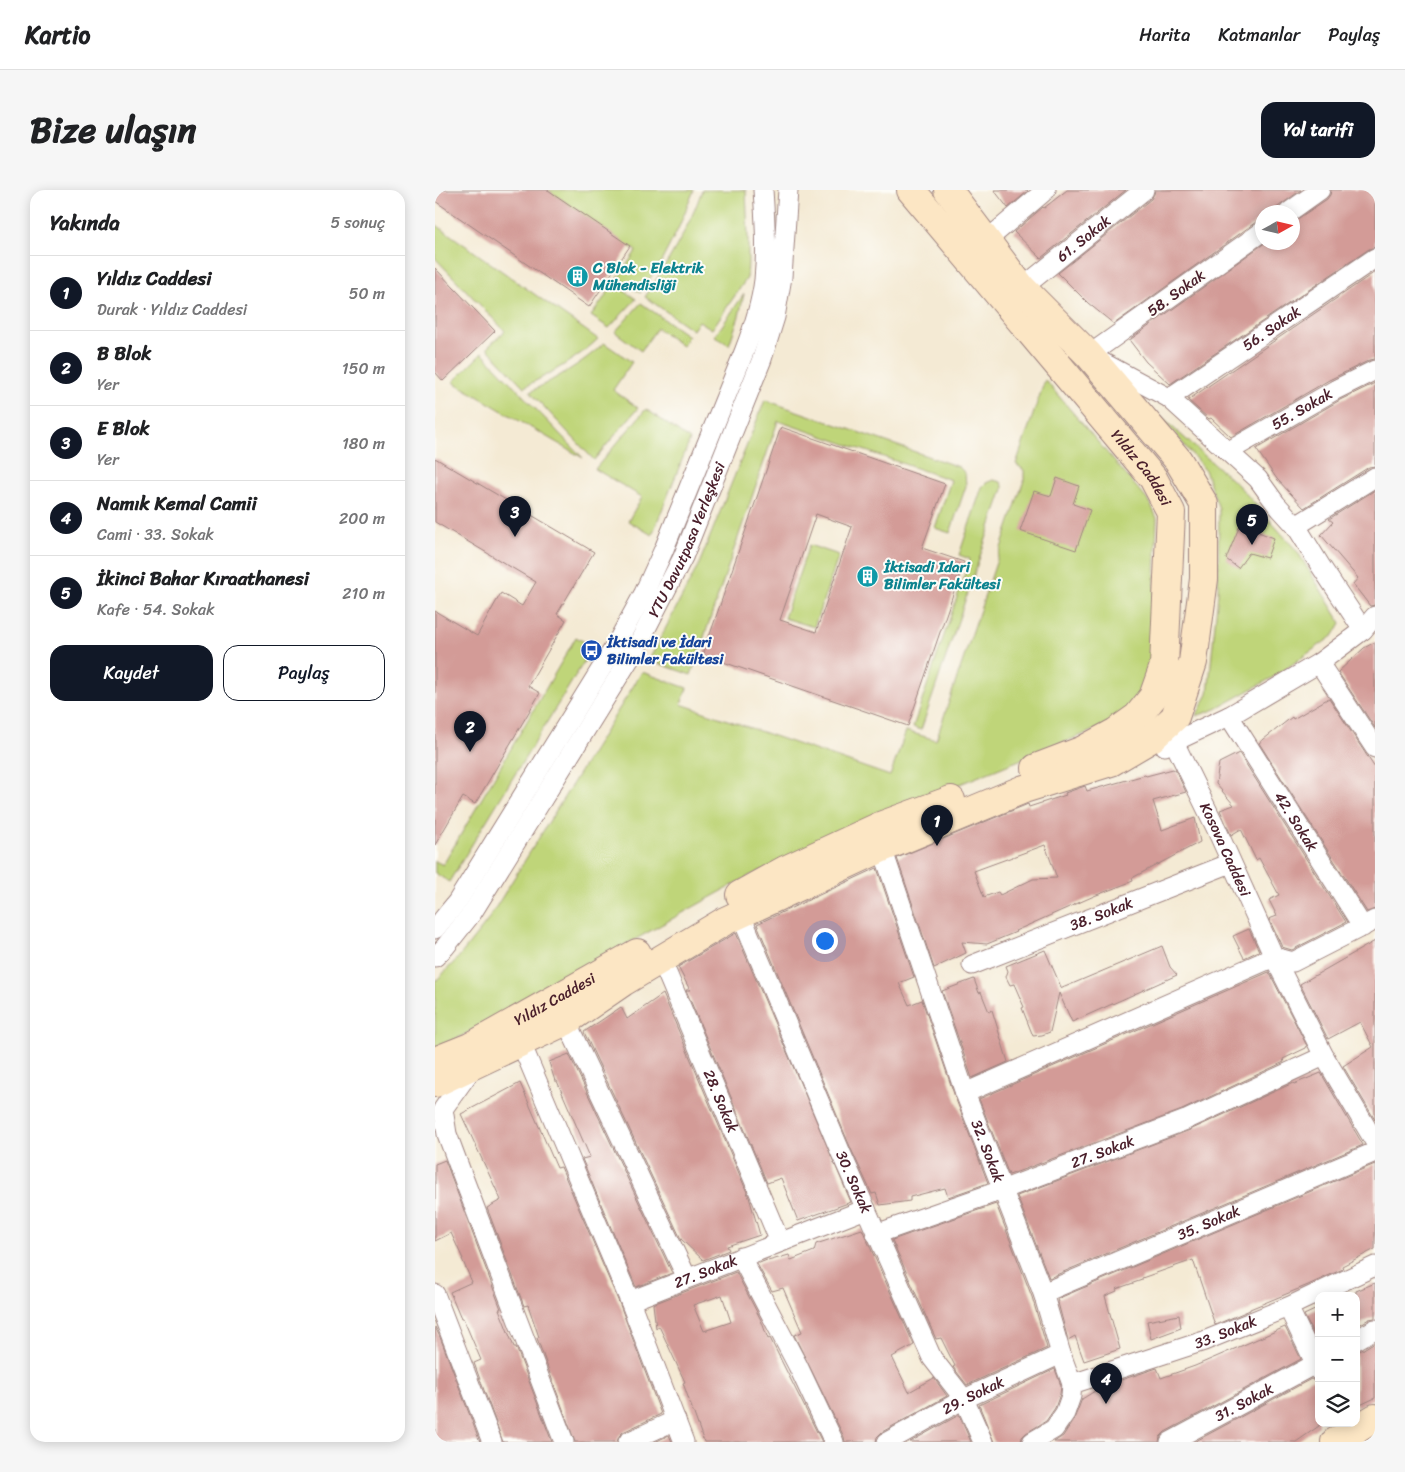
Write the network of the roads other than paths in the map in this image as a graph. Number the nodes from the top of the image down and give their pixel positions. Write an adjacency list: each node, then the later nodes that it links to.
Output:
1 (763, 190): 29 (street, YTU Davutpasa Yerleşkesi)
2 (788, 190): 30 (street, YTU Davutpasa Yerleşkesi)
3 (911, 190): 38 (main road, Yıldız Caddesi)
4 (949, 190): 10 (main road)
5 (1046, 190): 10 (street)
6 (1144, 190): 12 (street, 61. Sokak)
7 (1320, 190): 8 (street)
8 (1299, 205)
9 (1255, 237): 13 (street, 58. Sokak)
10 (987, 240): 12 (main road)
11 (1375, 258): 15 (street, 56. Sokak)
12 (1022, 288): 13 (main road)
13 (1089, 354): 15 (street); 24 (main road)
14 (1375, 370): 16 (street, 55. Sokak)
15 (1169, 398): 16 (street)
16 (1229, 451): 18 (street)
17 (1375, 477): 18 (street)
18 (1297, 526): 19 (street)
19 (1369, 623): 20 (street, Yıldız Caddesi)
20 (1319, 663): 21 (street, Yıldız Caddesi); 23 (street)
21 (1229, 716): 22 (street, Yıldız Caddesi); 28 (street, 42. Sokak)
22 (1174, 742): 24 (street, Yıldız Caddesi); 26 (street, Kosova Caddesi)
23 (1375, 748)
24 (1111, 762): 25 (main road, Yıldız Caddesi)
25 (882, 848): 27 (main road, Yıldız Caddesi); 39 (street, 32. Sokak)
26 (1231, 863): 31 (street, Kosova Caddesi); 33 (street, 38. Sokak)
27 (740, 913): 32 (main road, Yıldız Caddesi); 43 (street, 30. Sokak)
28 (1369, 924): 31 (street)
29 (435, 928)
30 (435, 957)
31 (1274, 957): 36 (street, Kosova Caddesi); 39 (street)
32 (661, 959): 34 (main road, Yıldız Caddesi); 45 (street, 28. Sokak)
33 (972, 965)
34 (566, 1021): 35 (main road, Yıldız Caddesi); 48 (street)
35 (521, 1043): 37 (main road, Yıldız Caddesi); 51 (street)
36 (1324, 1056): 40 (street, Kosova Caddesi); 42 (street, 27. Sokak)
37 (474, 1064): 38 (main road, Yıldız Caddesi); 64 (street)
38 (435, 1078)
39 (965, 1093): 42 (street, 32. Sokak)
40 (1375, 1142)
41 (1375, 1152): 49 (street, 35. Sokak)
42 (1003, 1190): 44 (street, 27. Sokak); 49 (street, 32. Sokak)
43 (866, 1209): 44 (street, 30. Sokak); 45 (street, 27. Sokak)
44 (876, 1234): 59 (street, 30. Sokak)
45 (780, 1242): 46 (street, 27. Sokak)
46 (741, 1257): 48 (street, 27. Sokak); 67 (street)
47 (1375, 1266): 52 (street, 33. Sokak)
48 (687, 1278): 51 (street, 27. Sokak)
49 (1043, 1293): 55 (street, 32. Sokak)
50 (435, 1294): 63 (street)
51 (630, 1301): 61 (street)
52 (1288, 1307): 56 (street); 58 (street, 33. Sokak)
53 (1375, 1329): 54 (street)
54 (1360, 1338)
55 (1061, 1354): 58 (street, 32. Sokak); 59 (street, 29. Sokak)
56 (1315, 1360)
57 (1315, 1368): 71 (street, 31. Sokak)
58 (1072, 1384): 70 (street)
59 (964, 1399): 68 (street, 29. Sokak); 69 (street, 30. Sokak)
60 (1375, 1418): 62 (main road)
61 (676, 1420): 65 (street); 66 (street)
62 (1341, 1433)
63 (492, 1442)
64 (564, 1442)
65 (628, 1442)
66 (684, 1442)
67 (833, 1442)
68 (887, 1442)
69 (983, 1442)
70 (1032, 1442)
71 (1169, 1442)

